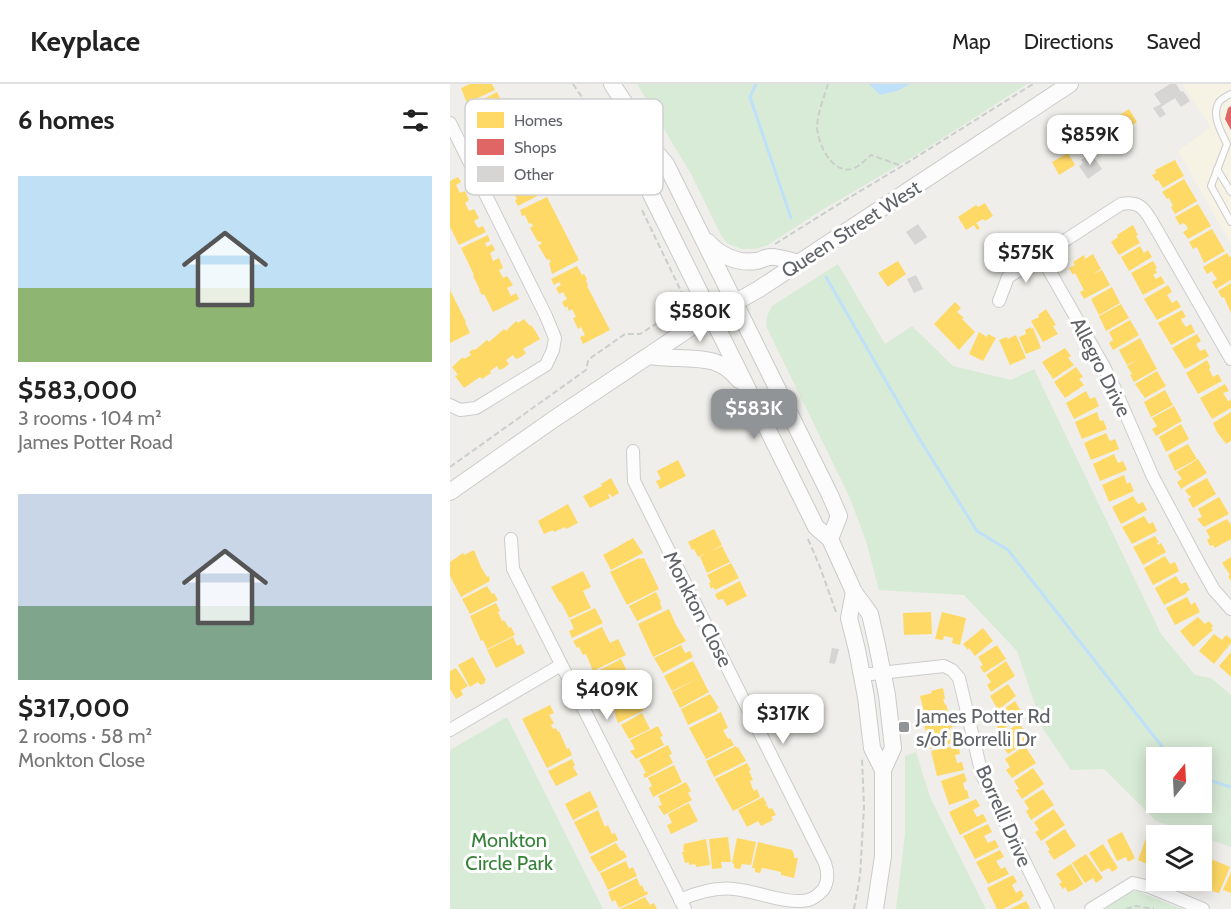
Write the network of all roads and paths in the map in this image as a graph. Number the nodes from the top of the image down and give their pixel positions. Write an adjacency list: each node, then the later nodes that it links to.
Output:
1 (573, 84): 7 (path)
2 (612, 84): 8 (main road)
3 (828, 84): 12 (path)
4 (1033, 84): 12 (path)
5 (1070, 84): 22 (main road, Queen Street West)
6 (1231, 94): 13 (lane)
7 (583, 99)
8 (622, 99)
9 (450, 123): 10 (street)
10 (465, 153)
11 (663, 160): 19 (main road)
12 (902, 166): 20 (path)
13 (1217, 169): 14 (lane); 18 (lane)
14 (1231, 192)
15 (486, 195): 29 (street)
16 (651, 195): 25 (main road)
17 (641, 207): 31 (path)
18 (1231, 222)
19 (698, 228): 22 (main road); 24 (main road)
20 (774, 245)
21 (1041, 256): 23 (street); 27 (street); 37 (street, Allegro Drive)
22 (798, 263): 24 (main road, Queen Street West)
23 (999, 301)
24 (735, 303): 25 (main road, Queen Street West); 35 (main road)
25 (711, 316): 26 (main road, Queen Street West); 28 (main road)
26 (649, 356): 28 (main road); 32 (main road, Queen Street West)
27 (1231, 359)
28 (752, 397): 35 (main road)
29 (450, 405)
30 (633, 451): 45 (street, Monkton Close)
31 (450, 467)
32 (450, 492)
33 (806, 535): 38 (path)
34 (511, 538): 39 (street, Monkton Close)
35 (830, 538): 36 (main road)
36 (854, 592): 40 (main road); 41 (main road)
37 (1231, 609)
38 (836, 611)
39 (561, 665): 42 (street); 45 (street, Monkton Close)
40 (883, 672): 41 (street, Borrelli Drive); 44 (main road); 48 (street, Borrelli Drive)
41 (862, 675): 44 (main road)
42 (450, 730)
43 (862, 754): 46 (path)
44 (884, 770): 47 (main road)
45 (683, 904)
46 (854, 909)
47 (875, 909)
48 (1048, 909)
49 (1090, 909): 52 (street)
50 (1126, 909): 51 (path)
51 (1154, 909)
52 (1203, 909)

